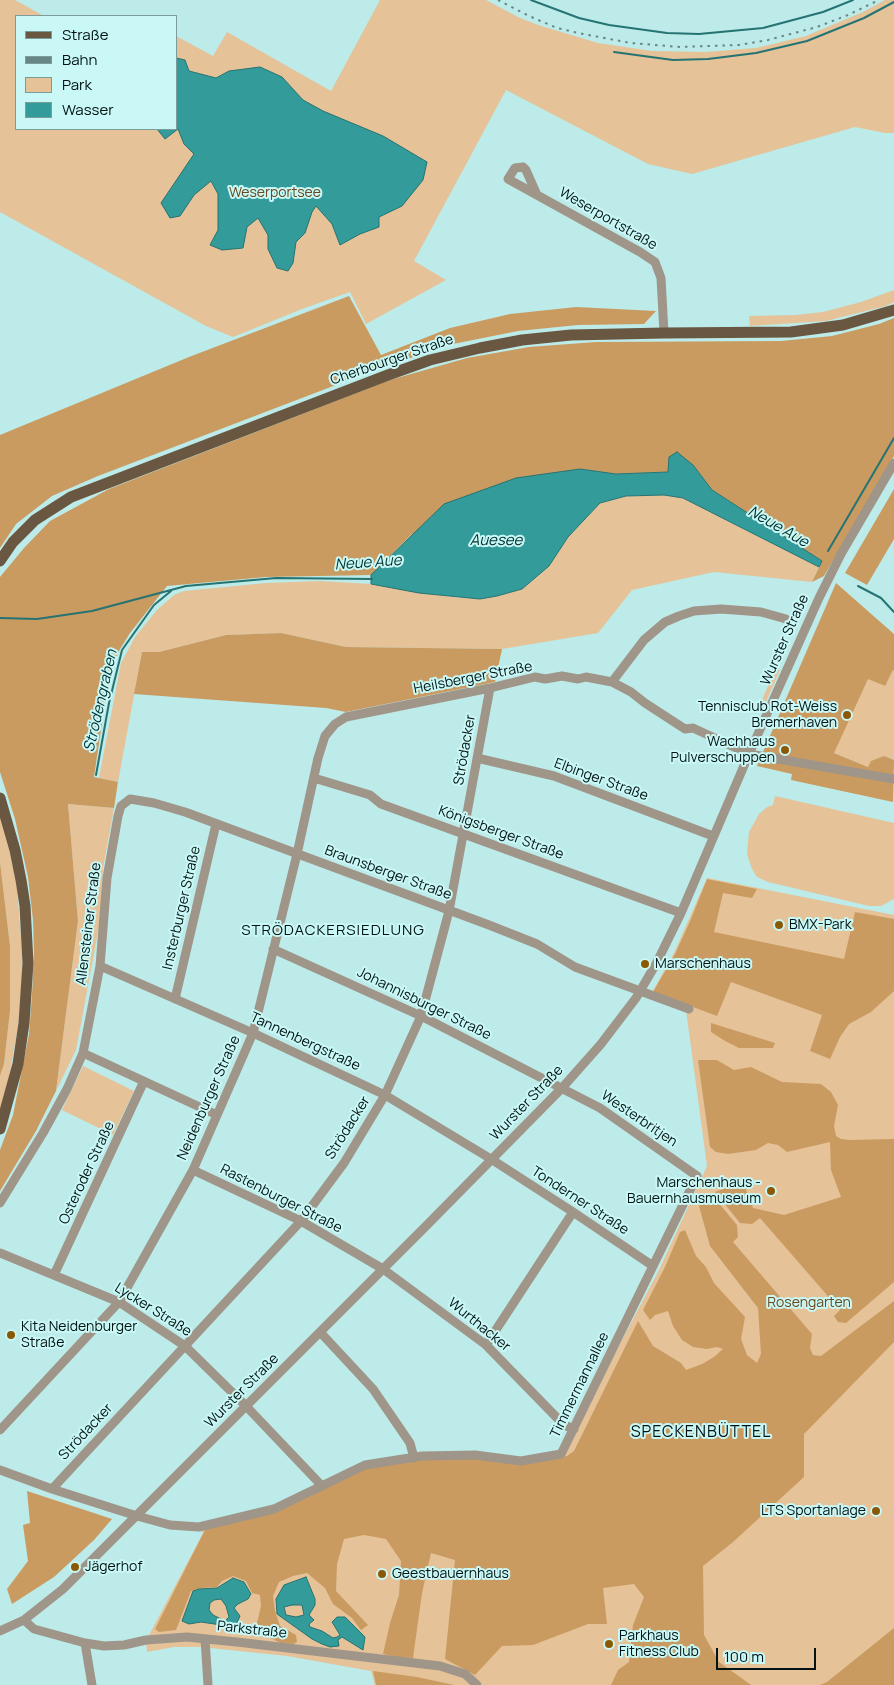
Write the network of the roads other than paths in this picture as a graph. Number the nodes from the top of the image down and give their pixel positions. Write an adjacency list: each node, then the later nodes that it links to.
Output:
1 (537, 195): 3 (street, Weserportstraße)
2 (894, 310): 3 (main road, Cherbourger Straße)
3 (664, 333): 5 (main road, Cherbourger Straße)
4 (894, 463): 10 (street, Wurster Straße)
5 (0, 560)
6 (786, 619): 7 (street)
7 (612, 682): 8 (street, Heilsberger Straße); 10 (street, Heilsberger Straße)
8 (490, 688): 9 (street, Heilsberger Straße); 11 (street, Strödacker)
9 (334, 724): 12 (street, Neidenburger Straße)
10 (749, 754): 13 (street, Heilsberger Straße); 18 (street, Wurster Straße)
11 (477, 758): 17 (street, Strödacker); 18 (street, Elbinger Straße)
12 (314, 778): 17 (street, Königsberger Straße); 19 (street, Neidenburger Straße)
13 (894, 779)
14 (0, 798): 34 (main road)
15 (121, 806): 16 (street, Braunsberger Straße); 23 (street, Allensteiner Straße)
16 (216, 824): 19 (street, Braunsberger Straße); 25 (street, Insterburger Straße)
17 (463, 834): 20 (street, Strödacker); 21 (street, Königsberger Straße)
18 (713, 836): 21 (street, Wurster Straße)
19 (296, 854): 20 (street, Braunsberger Straße); 22 (street, Neidenburger Straße)
20 (449, 911): 24 (street, Braunsberger Straße); 27 (street, Strödacker)
21 (681, 913): 24 (street, Wurster Straße)
22 (273, 948): 27 (street, Johannisburger Straße); 28 (street, Neidenburger Straße)
23 (100, 966): 25 (street, Tannenbergstraße); 29 (street, Allensteiner Straße)
24 (641, 990): 26 (street); 31 (street, Wurster Straße)
25 (174, 999): 28 (street, Tannenbergstraße)
26 (689, 1008)
27 (421, 1016): 31 (street, Johannisburger Straße); 32 (street, Strödacker)
28 (253, 1033): 32 (street, Tannenbergstraße); 33 (street, Neidenburger Straße)
29 (83, 1053): 30 (street); 38 (street, Allensteiner Straße)
30 (144, 1082): 33 (street); 44 (street, Osteroder Straße)
31 (562, 1088): 35 (street, Wurster Straße); 37 (street, Westerbritjen)
32 (385, 1095): 35 (street, Tannenbergstraße); 40 (street, Strödacker)
33 (217, 1115): 36 (street, Neidenburger Straße)
34 (0, 1129)
35 (491, 1159): 39 (street, Tonderner Straße); 43 (street, Wurster Straße)
36 (193, 1170): 40 (street, Rastenburger Straße); 45 (street, Neidenburger Straße)
37 (697, 1176): 42 (street, Timmermannallee)
38 (0, 1203)
39 (573, 1212): 42 (street, Tonderner Straße); 48 (street)
40 (301, 1221): 43 (street, Rastenburger Straße); 47 (street, Strödacker)
41 (0, 1253): 44 (street, Lycker Straße)
42 (653, 1266): 50 (street, Timmermannallee)
43 (383, 1269): 46 (street, Wurster Straße); 48 (street, Wurthacker)
44 (54, 1275): 45 (street, Lycker Straße)
45 (119, 1302): 47 (street, Lycker Straße); 51 (street, Neidenburger Straße)
46 (320, 1332): 49 (street, Wurster Straße); 52 (street)
47 (185, 1346): 49 (street, Lycker Straße); 55 (street, Strödacker)
48 (486, 1346): 50 (street, Wurthacker)
49 (246, 1406): 54 (street, Lycker Straße); 56 (street, Wurster Straße)
50 (574, 1429): 52 (street, Timmermannallee)
51 (0, 1430)
52 (414, 1458): 54 (street, Timmermannallee)
53 (0, 1470): 55 (street, Timmermannallee)
54 (322, 1486): 56 (street, Timmermannallee)
55 (52, 1489): 56 (street, Timmermannallee)
56 (137, 1516): 57 (street, Wurster Straße)
57 (24, 1620): 58 (street, Wurster Straße); 60 (street, Parkstraße)
58 (0, 1630)
59 (205, 1639): 60 (street, Parkstraße); 62 (street); 63 (street, Parkstraße)
60 (85, 1643): 61 (street)
61 (92, 1685)
62 (208, 1685)
63 (478, 1685)

